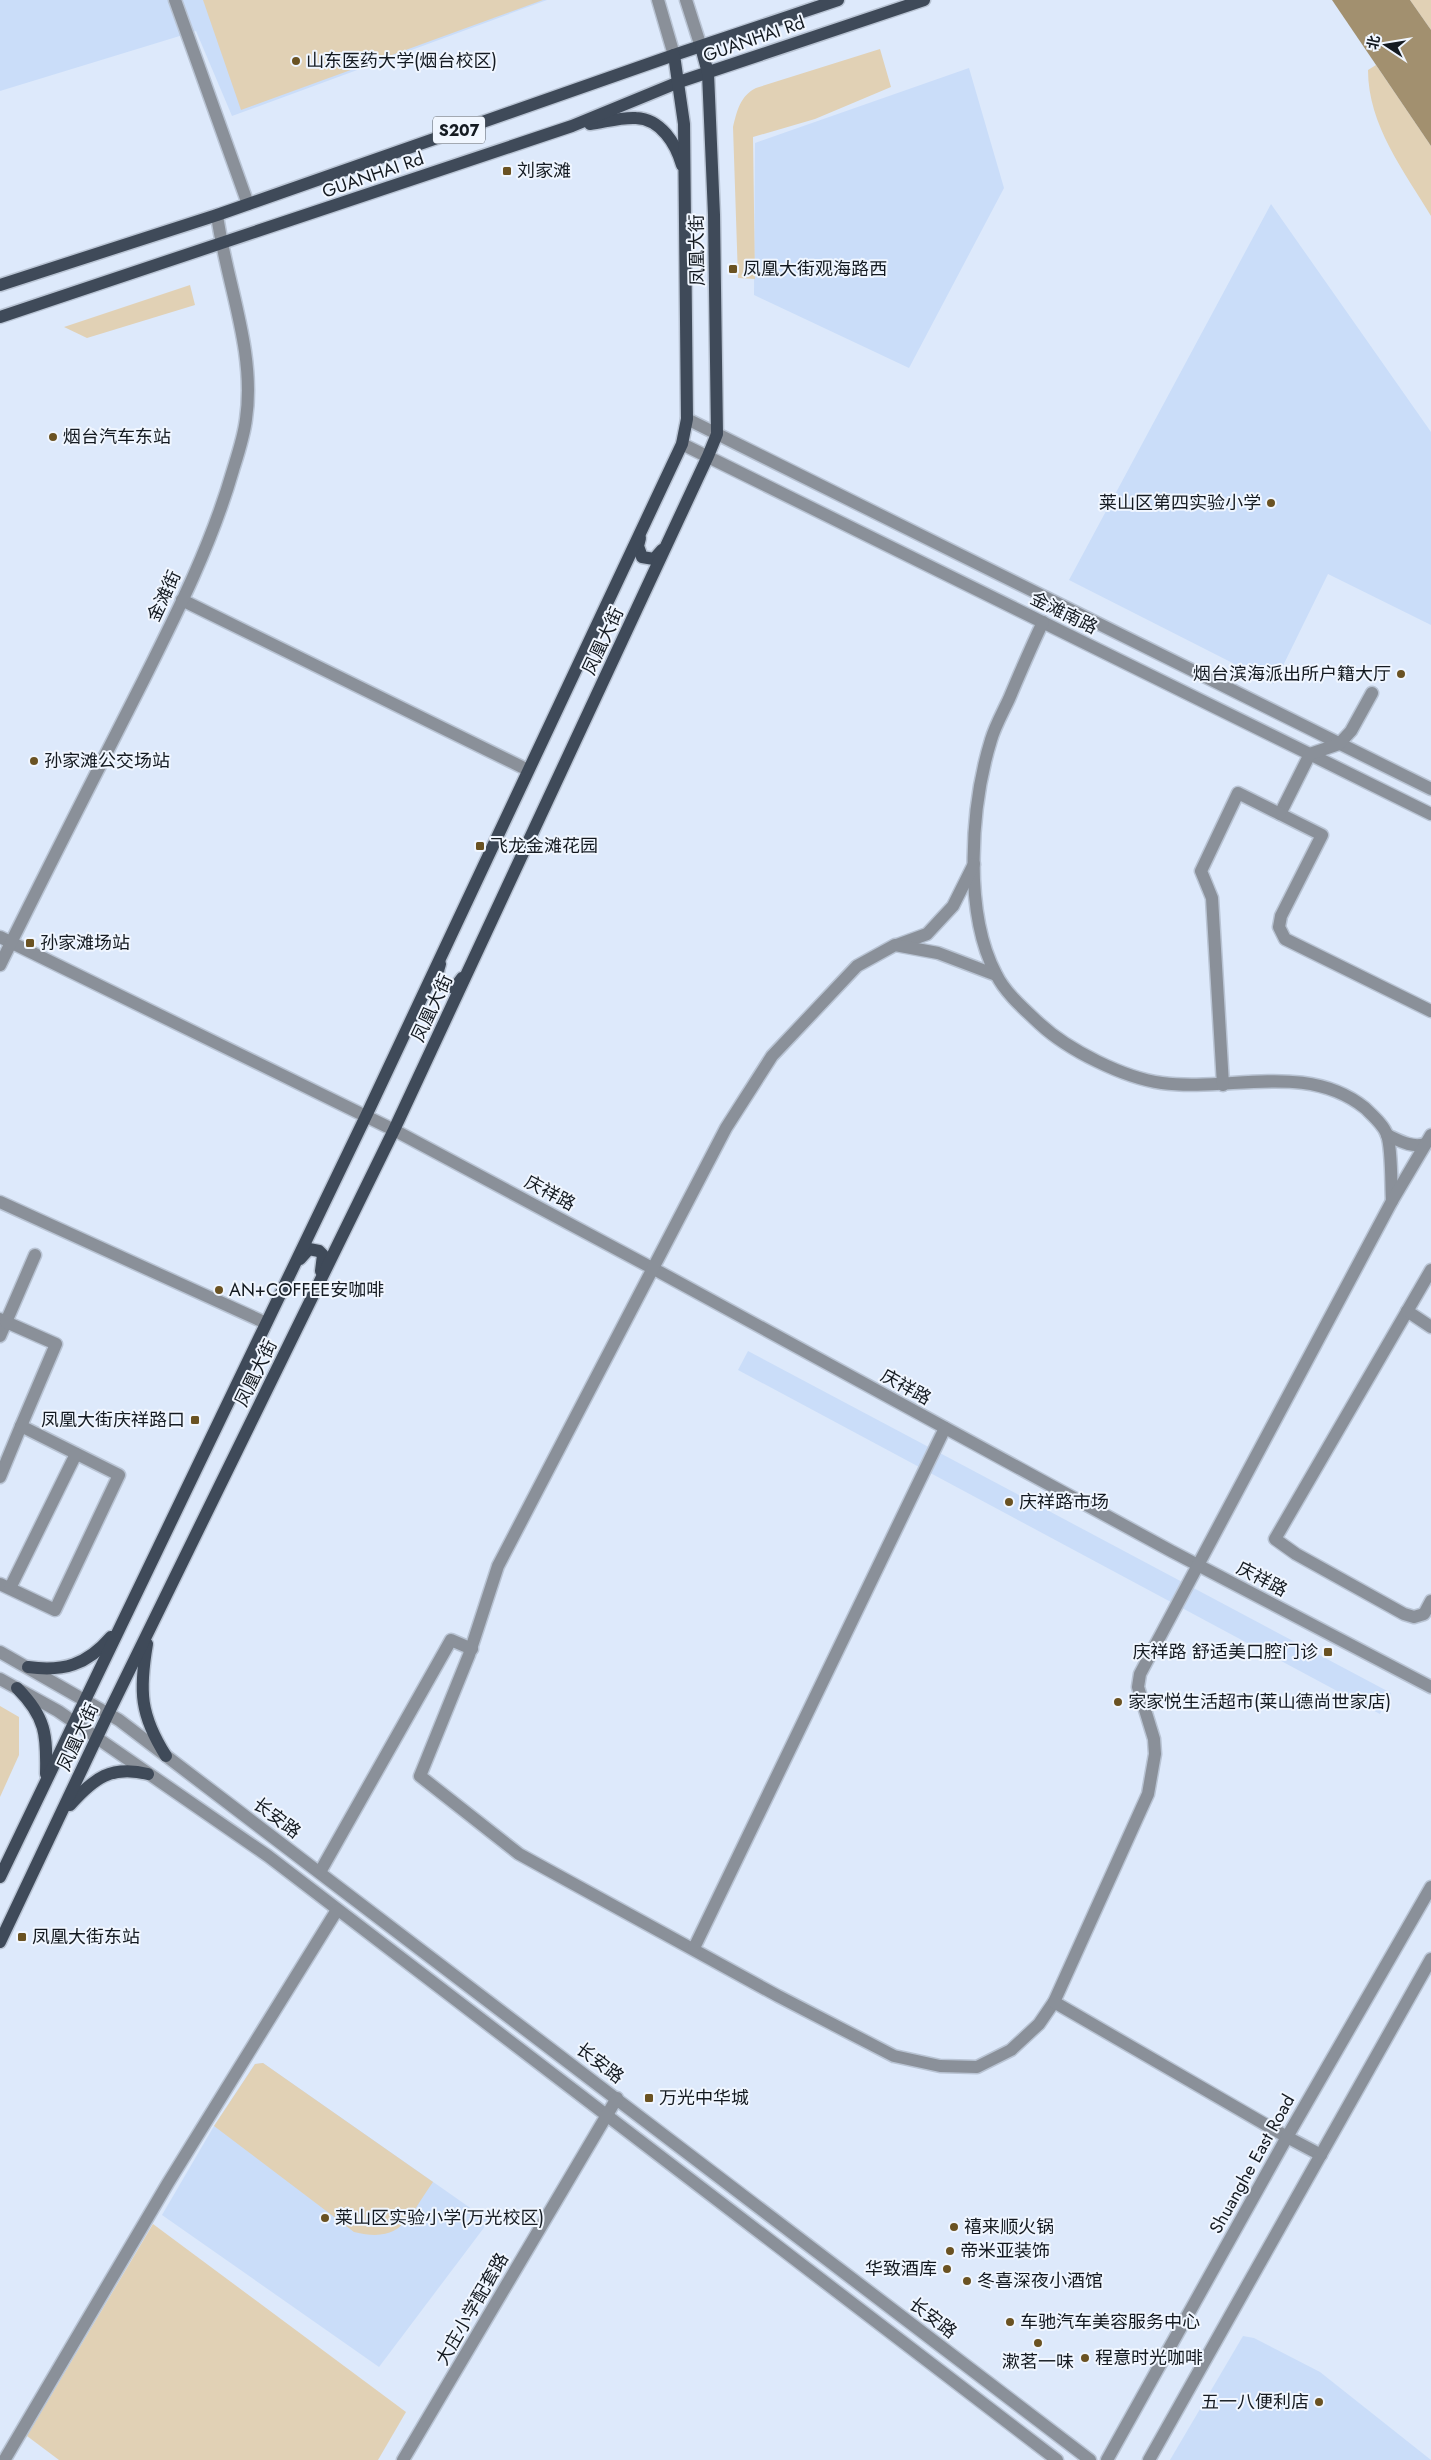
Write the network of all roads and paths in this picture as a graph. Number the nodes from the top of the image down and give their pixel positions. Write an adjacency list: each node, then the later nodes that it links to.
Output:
1 (175, 0): 12 (street)
2 (658, 0): 7 (street)
3 (686, 0): 6 (street)
4 (838, 0): 6 (main road, S207)
5 (924, 0): 8 (main road, GUANHAI Rd / S207)
6 (700, 47): 7 (main road, GUANHAI Rd / S207); 8 (main road, 凤凰大街)
7 (674, 55): 9 (main road, 凤凰大街); 12 (main road, GUANHAI Rd / S207)
8 (708, 73): 9 (main road, GUANHAI Rd / S207); 18 (main road, 凤凰大街)
9 (679, 82): 10 (main road, GUANHAI Rd / S207); 11 (main road, 凤凰大街)
10 (572, 126): 11 (main road); 14 (main road, GUANHAI Rd / S207)
11 (686, 179): 17 (main road, 凤凰大街)
12 (248, 204): 13 (main road, GUANHAI Rd / S207)
13 (217, 215): 14 (street, 金滩街); 15 (main road, GUANHAI Rd / S207)
14 (221, 244): 16 (main road, GUANHAI Rd / S207); 25 (street, 金滩街)
15 (0, 285)
16 (0, 317)
17 (687, 419): 18 (street, 金滩南路); 19 (main road, 凤凰大街)
18 (716, 434): 20 (main road, 凤凰大街); 21 (street, 金滩南路)
19 (682, 444): 20 (street, 金滩南路); 22 (main road, 凤凰大街)
20 (708, 456): 23 (street, 金滩南路); 24 (main road, 凤凰大街)
21 (852, 502): 23 (street); 28 (street, 金滩南路)
22 (645, 521): 24 (main road); 30 (main road, 凤凰大街)
23 (842, 522): 26 (street, 金滩南路)
24 (674, 530): 38 (main road, 凤凰大街)
25 (182, 600): 30 (street); 35 (street, 金滩街)
26 (1043, 622): 29 (street, 金滩南路); 34 (street)
27 (1372, 693): 28 (street)
28 (1339, 744): 29 (street); 31 (street, 金滩南路)
29 (1310, 754): 32 (street); 33 (street, 金滩南路)
30 (528, 770): 37 (main road, 凤凰大街)
31 (1431, 790)
32 (1280, 814): 41 (street); 42 (street)
33 (1431, 814)
34 (974, 864): 36 (street); 40 (street)
35 (6, 940): 39 (street, 金滩街); 43 (street, 庆祥路)
36 (895, 945): 40 (street); 50 (street)
37 (445, 948): 38 (main road); 43 (main road, 凤凰大街)
38 (473, 960): 44 (main road, 凤凰大街)
39 (0, 965)
40 (996, 975): 42 (street)
41 (1431, 1011)
42 (1224, 1085): 45 (street)
43 (366, 1116): 44 (street, 庆祥路); 52 (main road, 凤凰大街)
44 (394, 1130): 50 (street, 庆祥路); 53 (main road, 凤凰大街)
45 (1387, 1135): 46 (street); 48 (street)
46 (1428, 1140): 48 (street)
47 (0, 1202): 56 (street)
48 (1392, 1202): 63 (street)
49 (35, 1255): 55 (street)
50 (654, 1269): 60 (street, 庆祥路); 68 (street)
51 (1431, 1270): 54 (street)
52 (287, 1280): 53 (main road); 56 (main road, 凤凰大街)
53 (311, 1299): 67 (main road, 凤凰大街)
54 (1407, 1311): 57 (street); 65 (street)
55 (3, 1320): 58 (street); 59 (street)
56 (266, 1323): 66 (main road, 凤凰大街)
57 (1431, 1327)
58 (0, 1336)
59 (21, 1426): 61 (street); 62 (street)
60 (945, 1428): 63 (street, 庆祥路); 87 (street)
61 (76, 1454): 64 (street); 64 (street)
62 (0, 1477)
63 (1199, 1566): 72 (street, 庆祥路); 89 (street)
64 (5, 1586)
65 (1431, 1601)
66 (120, 1625): 70 (main road); 74 (main road, 凤凰大街)
67 (149, 1632): 75 (main road, 凤凰大街); 78 (main road)
68 (472, 1649): 82 (street); 87 (street)
69 (0, 1652): 70 (street, 长安路)
70 (28, 1667): 74 (street, 长安路)
71 (0, 1679): 73 (street, 长安路)
72 (1431, 1687)
73 (17, 1688): 76 (street, 长安路); 80 (main road)
74 (85, 1699): 75 (street, 长安路); 76 (main road, 凤凰大街)
75 (108, 1714): 77 (main road, 凤凰大街); 78 (street, 长安路)
76 (74, 1722): 77 (street, 长安路); 80 (main road, 凤凰大街)
77 (97, 1738): 79 (street, 长安路); 81 (main road, 凤凰大街)
78 (166, 1756): 82 (street, 长安路)
79 (148, 1774): 81 (main road); 85 (street, 长安路)
80 (46, 1780): 83 (main road, 凤凰大街)
81 (61, 1814): 86 (main road, 凤凰大街)
82 (320, 1872): 90 (street, 长安路)
83 (0, 1877)
84 (1431, 1887): 92 (street, Shuanghe East Road)
85 (337, 1910): 91 (street, 长安路); 94 (street)
86 (0, 1942)
87 (694, 1948): 89 (street)
88 (1431, 1959): 93 (street)
89 (1054, 2002): 92 (street)
90 (617, 2098): 91 (street, 大庄小学配套路); 97 (street, 长安路)
91 (606, 2115): 95 (street, 大庄小学配套路); 96 (street, 长安路)
92 (1287, 2137): 93 (street); 98 (street, Shuanghe East Road)
93 (1321, 2155): 99 (street)
94 (4, 2458)
95 (403, 2460)
96 (1057, 2460)
97 (1090, 2460)
98 (1107, 2460)
99 (1150, 2460)

